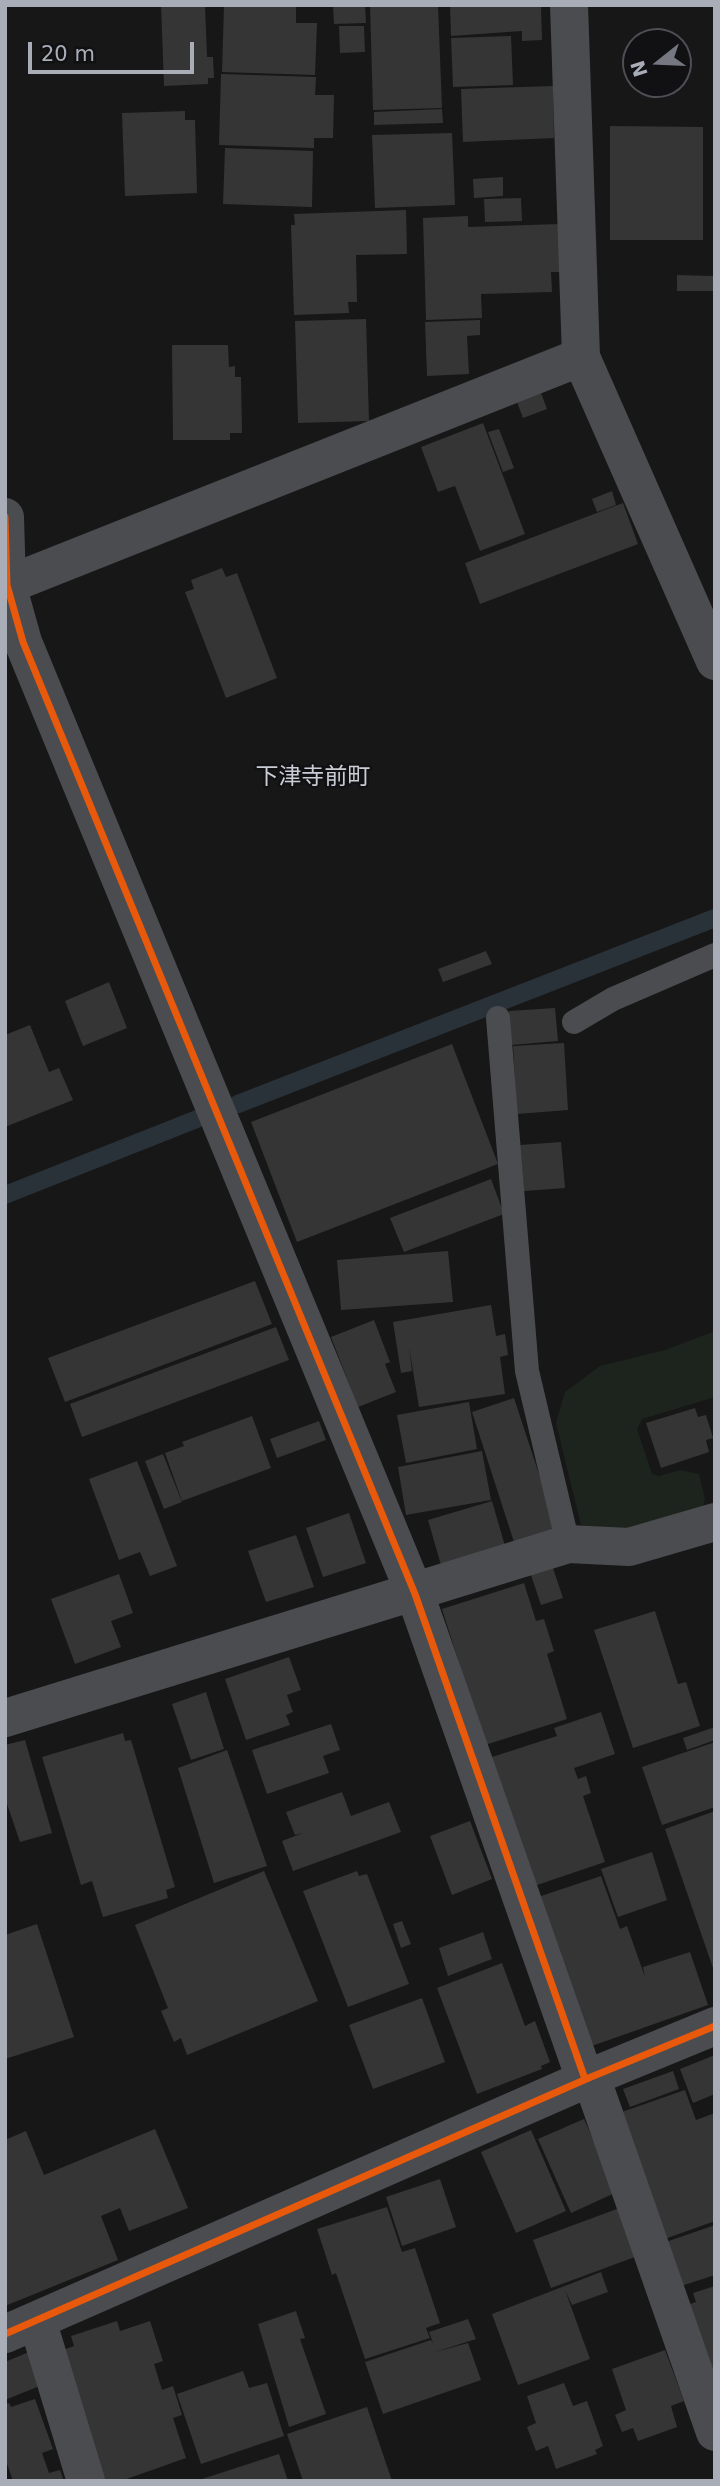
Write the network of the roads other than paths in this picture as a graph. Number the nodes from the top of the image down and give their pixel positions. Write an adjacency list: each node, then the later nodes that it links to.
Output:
1 (569, 5): 2 (street)
2 (581, 357): 4 (street); 6 (street)
3 (5, 517): 4 (street)
4 (7, 585): 5 (street)
5 (14, 645): 12 (street)
6 (715, 662)
7 (715, 955): 9 (lane)
8 (498, 1018): 11 (lane)
9 (574, 1022)
10 (715, 1522): 11 (street)
11 (568, 1544): 12 (street)
12 (415, 1594): 13 (street); 15 (street)
13 (5, 1718)
14 (715, 2026): 15 (street)
15 (588, 2078): 16 (street); 17 (street)
16 (21, 2327): 18 (street)
17 (715, 2432)
18 (86, 2481)

